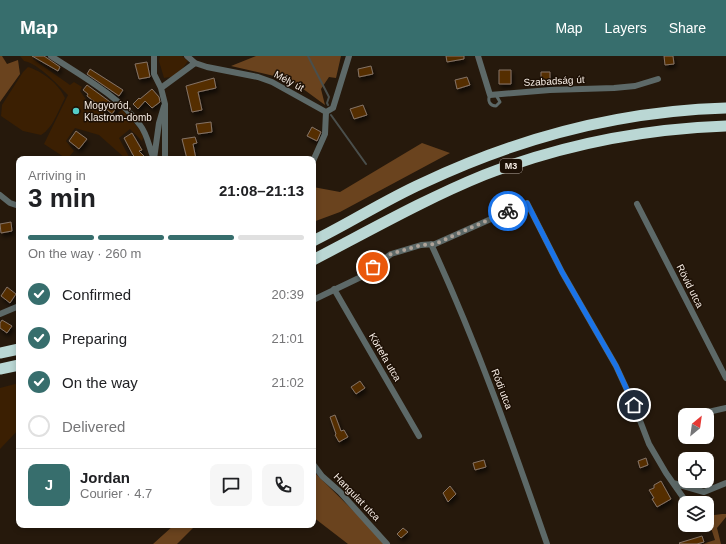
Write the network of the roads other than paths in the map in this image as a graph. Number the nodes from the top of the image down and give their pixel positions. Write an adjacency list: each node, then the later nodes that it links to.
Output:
1 (51, 56): 13 (street)
2 (154, 56): 8 (street)
3 (187, 56): 6 (street)
4 (349, 56): 11 (street)
5 (478, 56): 7 (street, Szabadság út)
6 (195, 63): 8 (street); 11 (street, Mély út)
7 (658, 79)
8 (161, 88): 9 (street)
9 (165, 104): 14 (street); 15 (street)
10 (726, 108): 20 (highway, M3)
11 (326, 112): 16 (street)
12 (726, 126): 22 (highway, M3)
13 (153, 156)
14 (154, 156)
15 (165, 156)
16 (315, 156)
17 (0, 194): 19 (street)
18 (637, 204): 31 (street, Rövid utca)
19 (16, 205)
20 (316, 239)
21 (431, 244): 23 (street); 37 (street); 40 (street, Ródi utca)
22 (316, 258)
23 (334, 289): 24 (street); 34 (street, Körtefa utca)
24 (316, 298)
25 (16, 307): 26 (street)
26 (0, 314)
27 (16, 350): 28 (highway)
28 (0, 353)
29 (16, 366): 30 (highway)
30 (0, 369)
31 (726, 378)
32 (726, 408): 33 (street)
33 (714, 411)
34 (419, 436)
35 (316, 468): 39 (street, Hangulat utca)
36 (726, 483): 37 (street)
37 (673, 484): 38 (street)
38 (682, 496)
39 (387, 544)
40 (547, 544)

